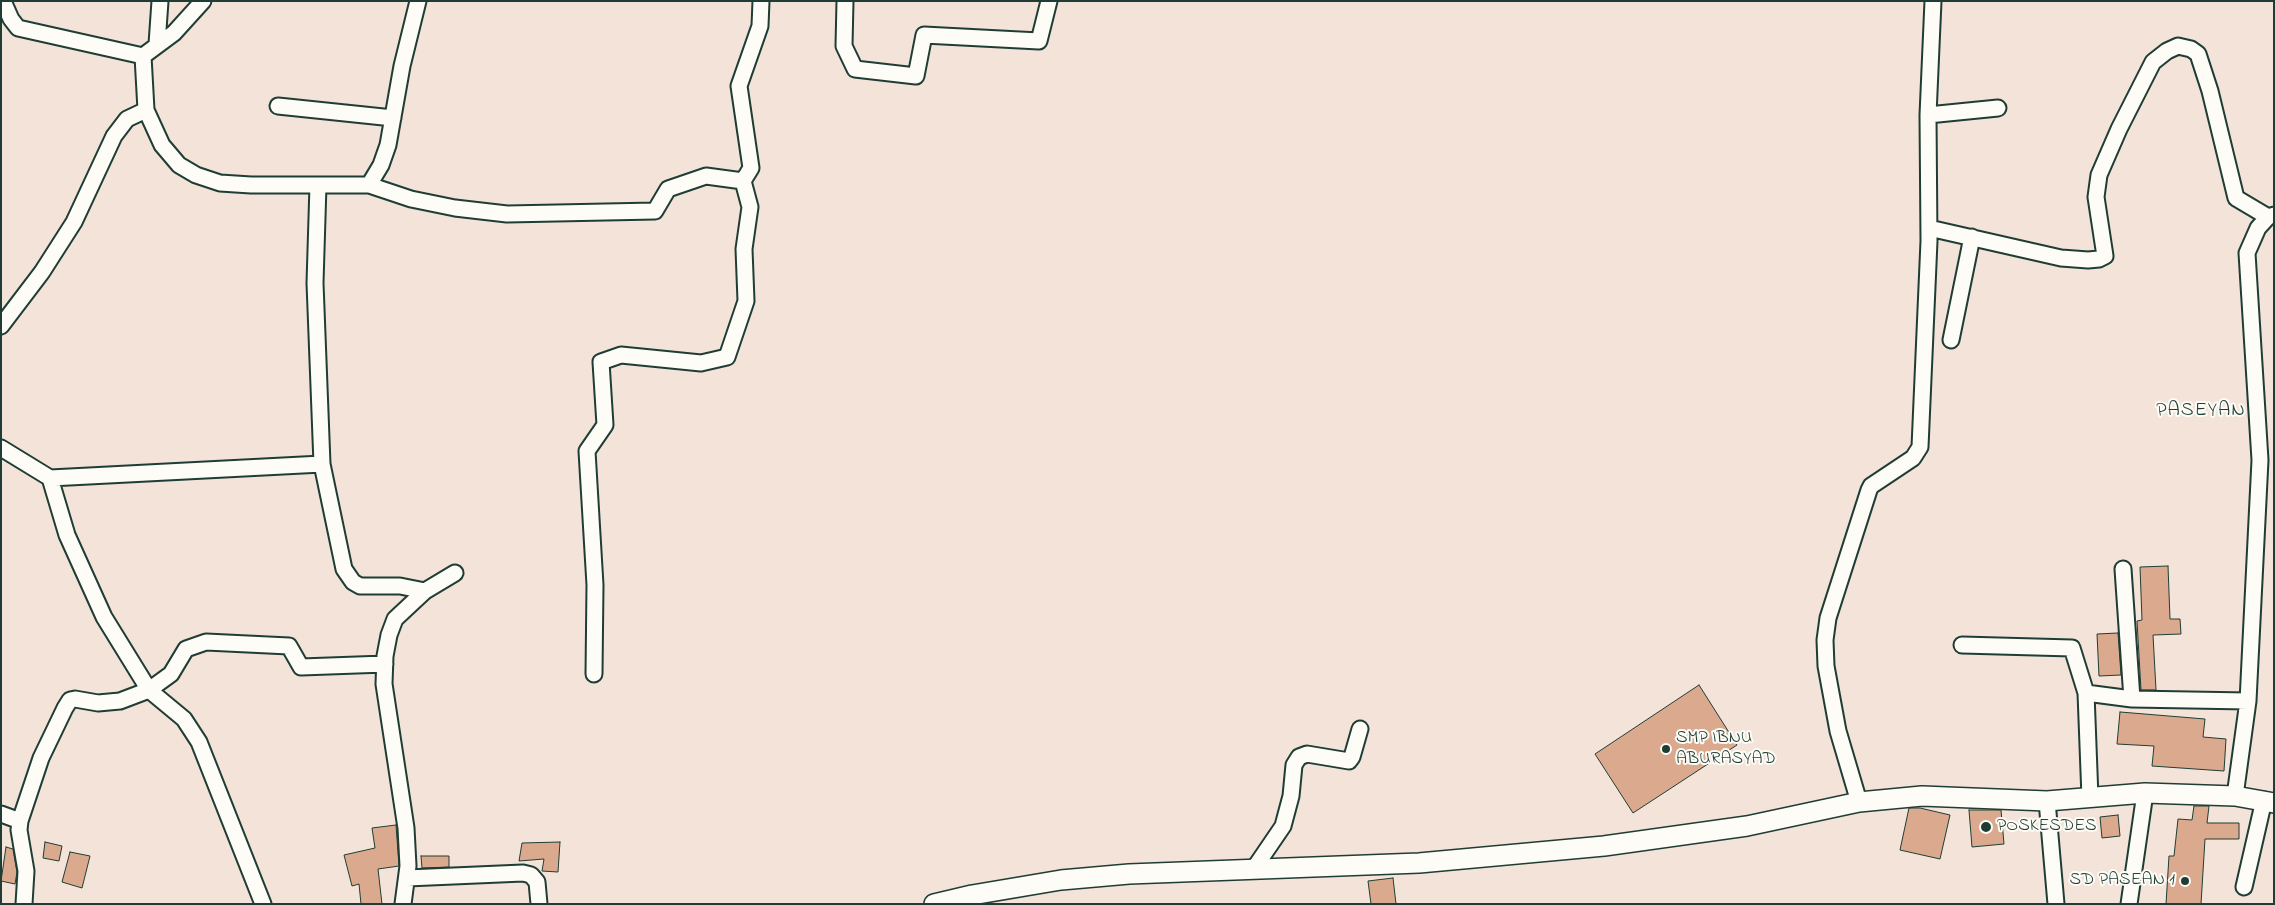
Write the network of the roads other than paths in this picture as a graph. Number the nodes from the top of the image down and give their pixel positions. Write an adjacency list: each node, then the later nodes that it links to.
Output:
1 (3, 1): 10 (street)
2 (160, 1): 9 (street)
3 (203, 1): 9 (street)
4 (418, 1): 15 (street)
5 (761, 1): 16 (street)
6 (845, 1): 7 (street)
7 (1049, 1)
8 (1934, 1): 14 (street)
9 (157, 44): 10 (street)
10 (143, 56): 13 (street)
11 (278, 106): 15 (street)
12 (1998, 108): 14 (street)
13 (146, 110): 17 (street); 22 (street)
14 (1928, 114): 20 (street)
15 (393, 118): 18 (street)
16 (743, 181): 18 (street); 32 (street)
17 (318, 185): 18 (street); 25 (street)
18 (369, 185)
19 (2271, 216): 21 (street); 36 (street)
20 (1929, 228): 21 (street); 43 (street)
21 (1972, 237): 23 (street)
22 (1, 326)
23 (1951, 340)
24 (1, 448): 26 (street)
25 (322, 464): 26 (street); 29 (street)
26 (50, 478): 33 (street)
27 (2123, 569): 35 (street)
28 (455, 573): 29 (street)
29 (425, 591): 31 (street)
30 (1962, 646): 34 (street)
31 (384, 664): 33 (street); 47 (street)
32 (594, 674)
33 (149, 690): 45 (street); 50 (street)
34 (2086, 693): 35 (street); 40 (street)
35 (2132, 699): 36 (street)
36 (2248, 701): 39 (street)
37 (1360, 729): 46 (street)
38 (2145, 794): 39 (street); 40 (street); 55 (street)
39 (2235, 796): 42 (street)
40 (2090, 798): 41 (street)
41 (2047, 801): 43 (street); 54 (street)
42 (2269, 801): 48 (street)
43 (1859, 802): 46 (street)
44 (1, 814): 45 (street)
45 (20, 821): 49 (street)
46 (1253, 870): 53 (street)
47 (407, 878): 51 (street); 52 (street)
48 (2244, 887)
49 (24, 904)
50 (263, 904)
51 (402, 904)
52 (539, 904)
53 (934, 904)
54 (2056, 904)
55 (2129, 904)

